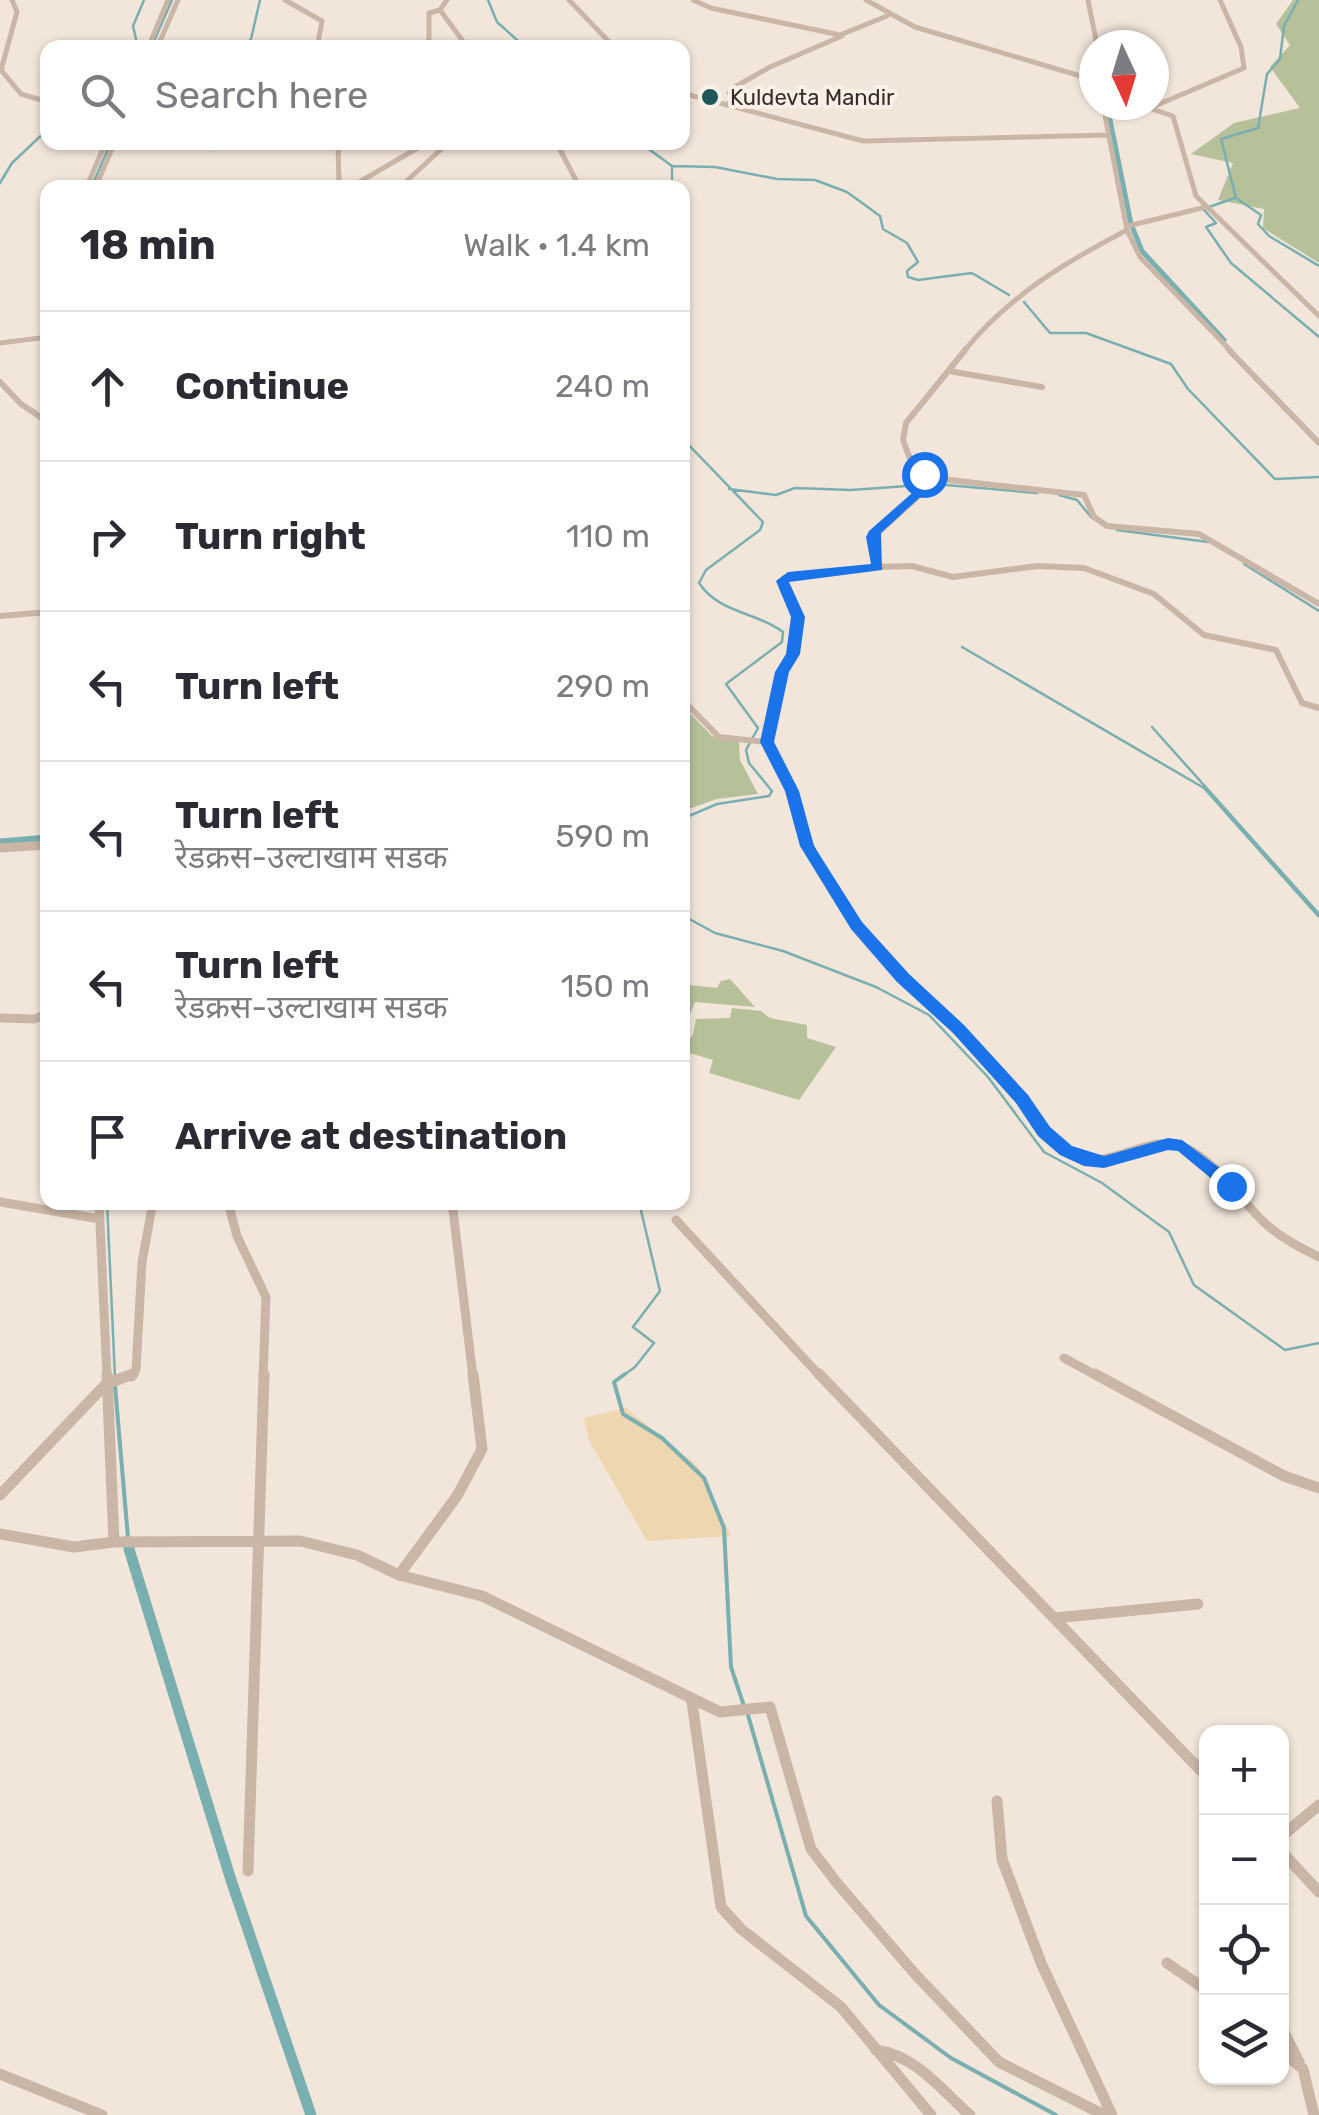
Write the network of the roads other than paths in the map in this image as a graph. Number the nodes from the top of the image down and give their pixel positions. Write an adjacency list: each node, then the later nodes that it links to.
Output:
1 (12, 0): 21 (street)
2 (168, 0): 15 (street)
3 (178, 0): 16 (street)
4 (285, 0): 17 (street)
5 (447, 0): 11 (street)
6 (569, 0): 20 (street)
7 (693, 0): 14 (street)
8 (866, 0): 12 (street)
9 (1088, 0): 13 (street)
10 (1220, 0): 25 (street)
11 (440, 10): 18 (street); 19 (street)
12 (888, 16): 14 (street); 22 (street)
13 (1094, 30)
14 (846, 35): 26 (street)
15 (151, 40)
16 (160, 40)
17 (318, 40)
18 (427, 40)
19 (462, 40)
20 (607, 40)
21 (0, 70): 24 (street)
22 (1079, 74)
23 (690, 95): 26 (street)
24 (40, 100)
25 (1169, 100)
26 (726, 105): 29 (street)
27 (1169, 116): 42 (street)
28 (1106, 120): 29 (street)
29 (1107, 134): 43 (street)
30 (103, 150): 36 (street)
31 (112, 150): 37 (street)
32 (338, 150): 38 (street)
33 (414, 150): 39 (street)
34 (443, 150): 40 (street)
35 (558, 150): 41 (street)
36 (89, 180)
37 (98, 180)
38 (339, 180)
39 (363, 180)
40 (409, 180)
41 (577, 180)
42 (1206, 207): 43 (street); 44 (street)
43 (1131, 227): 47 (street); 51 (street)
44 (1319, 316)
45 (40, 337): 46 (street)
46 (0, 342)
47 (949, 371): 49 (street); 52 (street)
48 (0, 382): 50 (street)
49 (1042, 387)
50 (40, 417)
51 (1319, 443)
52 (913, 467): 53 (street); 55 (street)
53 (924, 483): 54 (street)
54 (878, 568): 59 (street); 60 (street)
55 (1319, 604)
56 (40, 613): 57 (street)
57 (0, 616)
58 (690, 707): 60 (street)
59 (1319, 708)
60 (763, 742): 74 (street)
61 (40, 846): 62 (street)
62 (0, 848)
63 (40, 1017): 64 (street)
64 (0, 1018)
65 (0, 1202): 66 (street)
66 (40, 1209)
67 (47, 1210): 72 (street)
68 (99, 1210): 72 (street)
69 (152, 1210): 76 (street)
70 (230, 1210): 80 (street)
71 (453, 1210): 82 (street)
72 (100, 1219): 76 (street)
73 (676, 1220): 84 (street)
74 (1319, 1258)
75 (1064, 1358): 77 (street)
76 (112, 1383): 78 (street); 81 (street)
77 (1319, 1488)
78 (0, 1495)
79 (0, 1534): 81 (street)
80 (259, 1540): 81 (street); 82 (street); 91 (street)
81 (124, 1541)
82 (399, 1576): 85 (street)
83 (1198, 1604): 84 (street)
84 (1054, 1618): 86 (street)
85 (692, 1702): 96 (street); 103 (street)
86 (1199, 1769)
87 (997, 1801): 104 (street)
88 (1319, 1805): 89 (street)
89 (1289, 1830)
90 (1289, 1861): 92 (street)
91 (248, 1872)
92 (1319, 1892)
93 (1167, 1964): 94 (street)
94 (1199, 1985)
95 (1289, 2042): 98 (street)
96 (876, 2050): 101 (street); 102 (street)
97 (1289, 2057): 98 (street)
98 (1303, 2069): 105 (street)
99 (0, 2074): 100 (street)
100 (102, 2115)
101 (931, 2115)
102 (970, 2115)
103 (1104, 2115)
104 (1112, 2115)
105 (1314, 2115)

